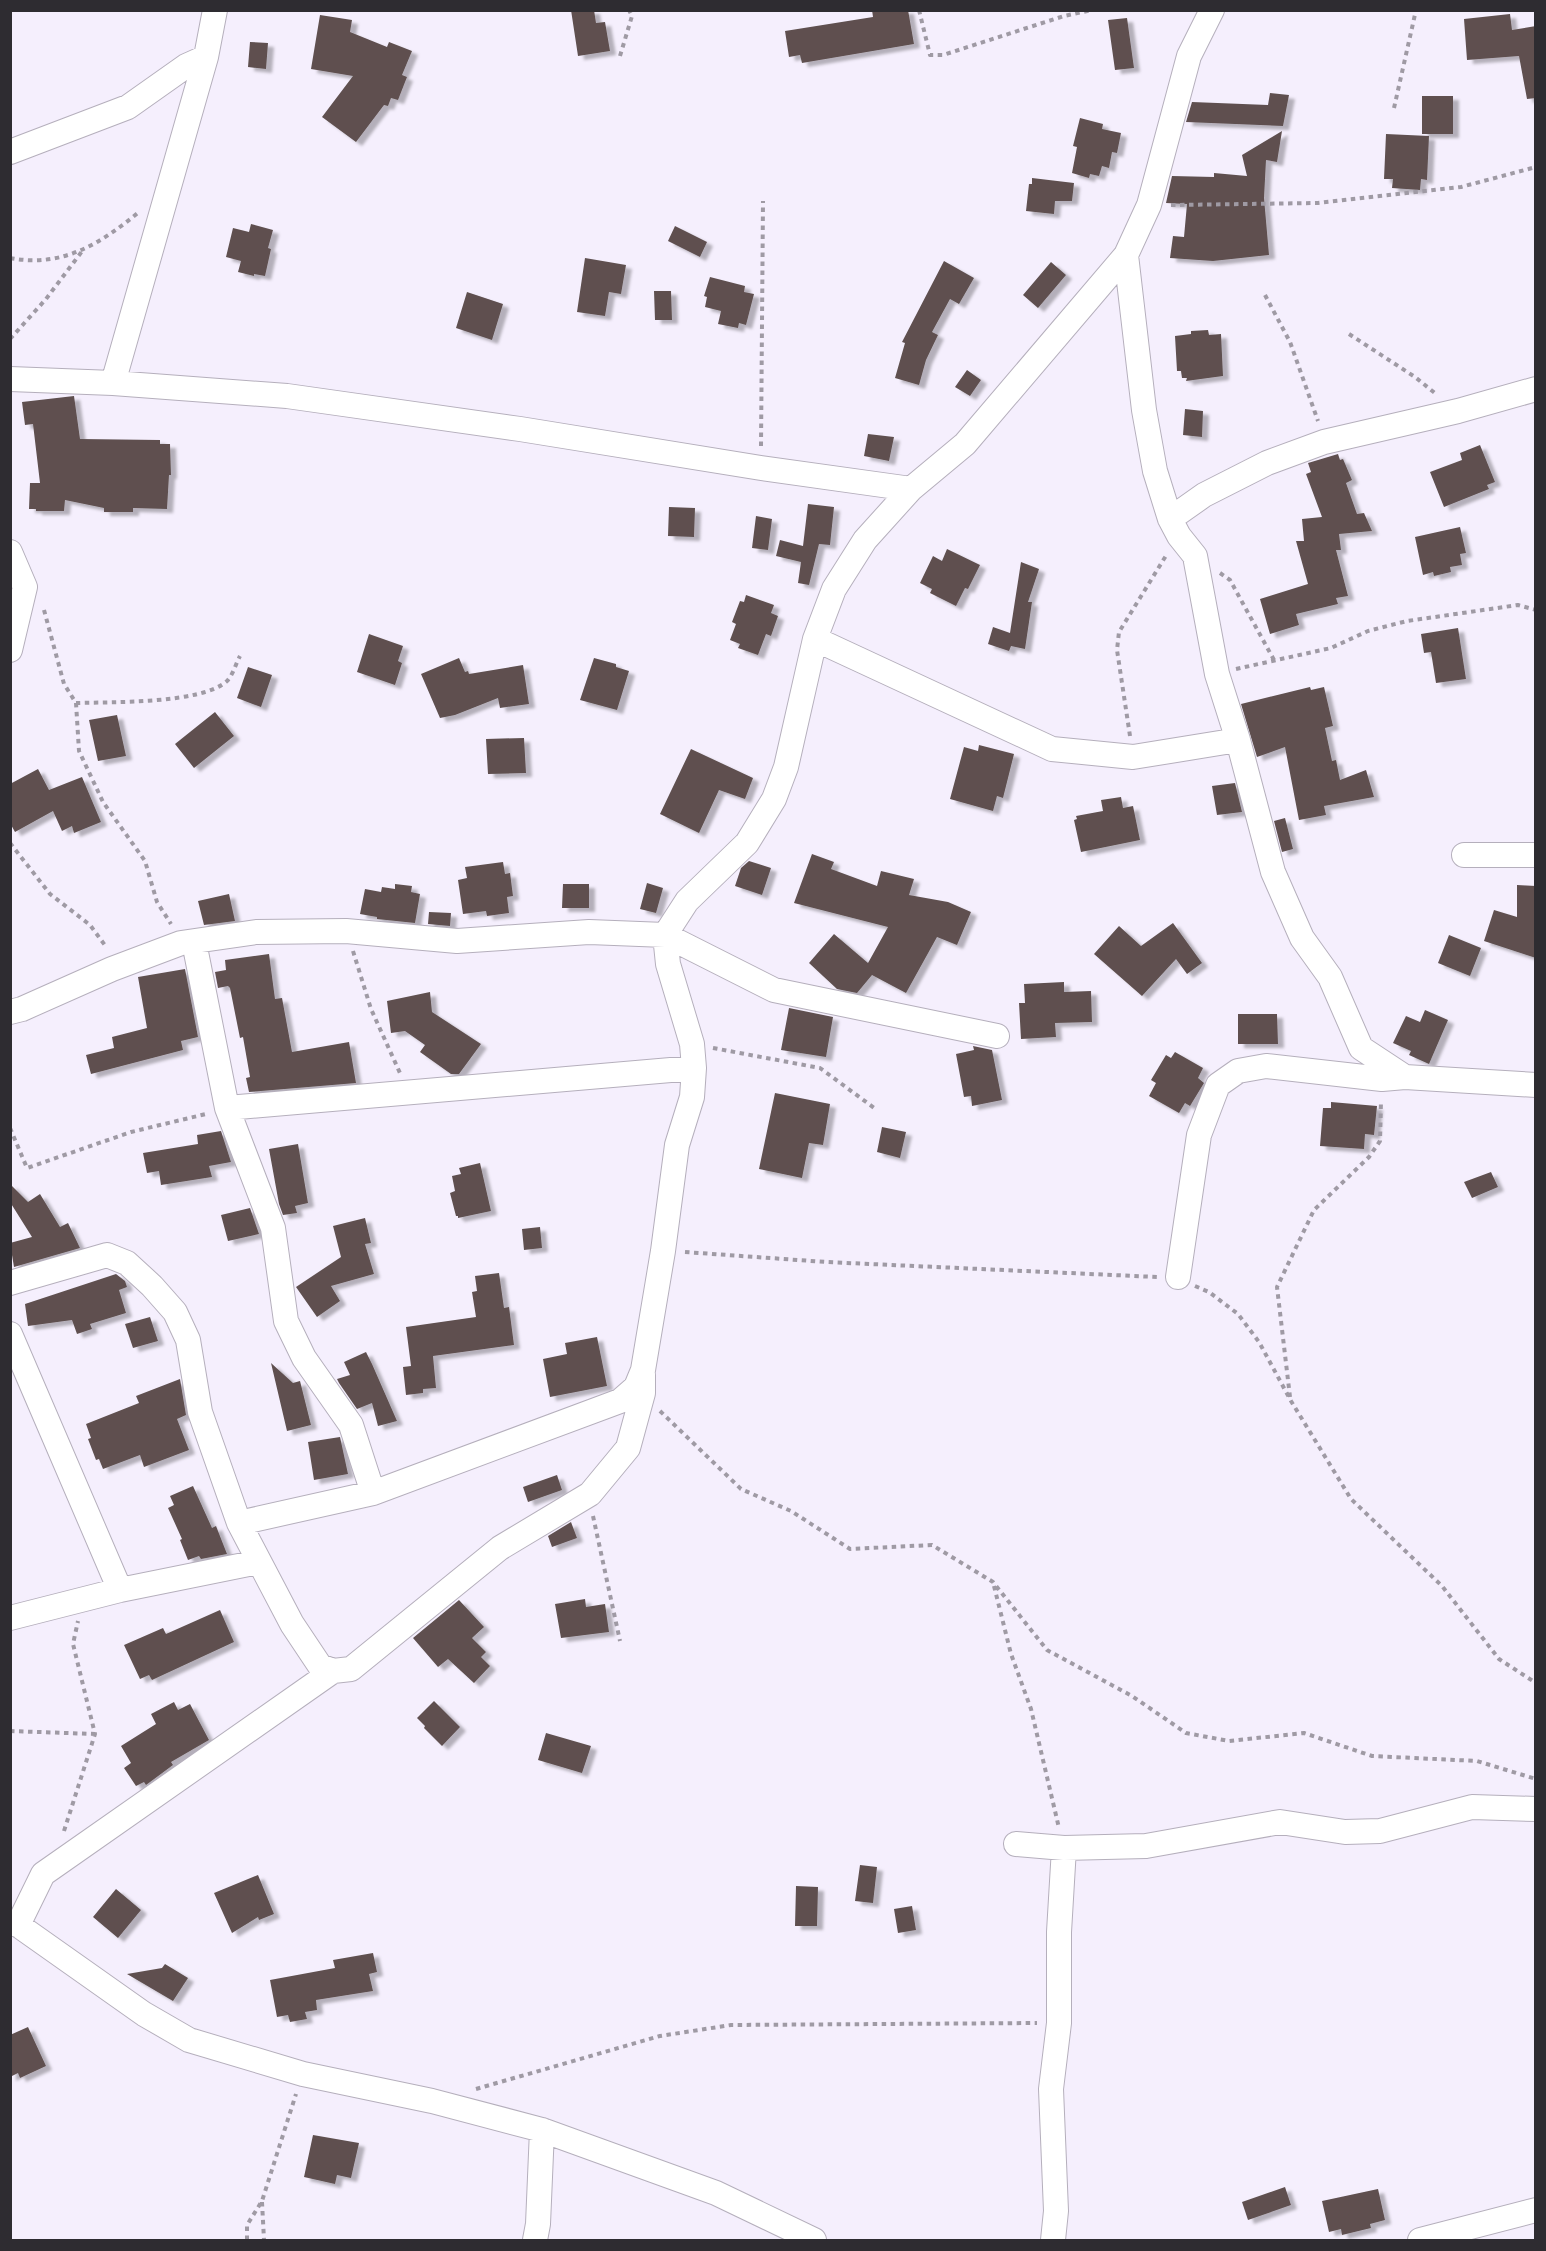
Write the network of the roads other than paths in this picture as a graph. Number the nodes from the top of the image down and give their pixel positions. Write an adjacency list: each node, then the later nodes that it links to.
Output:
1 (215, 10): 3 (street)
2 (1212, 10): 5 (street)
3 (206, 57): 4 (street); 7 (street)
4 (10, 152)
5 (1125, 255): 9 (street); 10 (street)
6 (10, 379): 7 (street)
7 (113, 383): 9 (street)
8 (1536, 389): 10 (street)
9 (912, 489): 12 (street)
10 (1175, 528): 14 (street)
11 (10, 552): 13 (street)
12 (815, 639): 14 (street); 17 (street)
13 (10, 650)
14 (1238, 740): 22 (street)
15 (1464, 855): 16 (street)
16 (1536, 855)
17 (665, 935): 18 (street); 20 (street); 21 (street)
18 (187, 943): 19 (street); 24 (street)
19 (10, 1012)
20 (997, 1036)
21 (693, 1056): 24 (street); 28 (street)
22 (1394, 1078): 23 (street); 25 (street)
23 (1536, 1085)
24 (227, 1108): 29 (street)
25 (1178, 1277)
26 (10, 1283): 30 (street)
27 (10, 1334): 32 (street)
28 (643, 1382): 29 (street); 34 (street)
29 (373, 1493): 30 (street)
30 (239, 1523): 31 (street)
31 (259, 1563): 32 (street); 34 (street)
32 (120, 1590): 33 (street)
33 (10, 1618)
34 (333, 1671): 38 (street)
35 (1536, 1809): 37 (street)
36 (1016, 1844): 37 (street)
37 (1064, 1848): 43 (street)
38 (14, 1924): 39 (street)
39 (542, 2130): 41 (street); 42 (street)
40 (1536, 2210): 44 (street)
41 (535, 2241)
42 (814, 2241)
43 (1053, 2241)
44 (1420, 2241)

